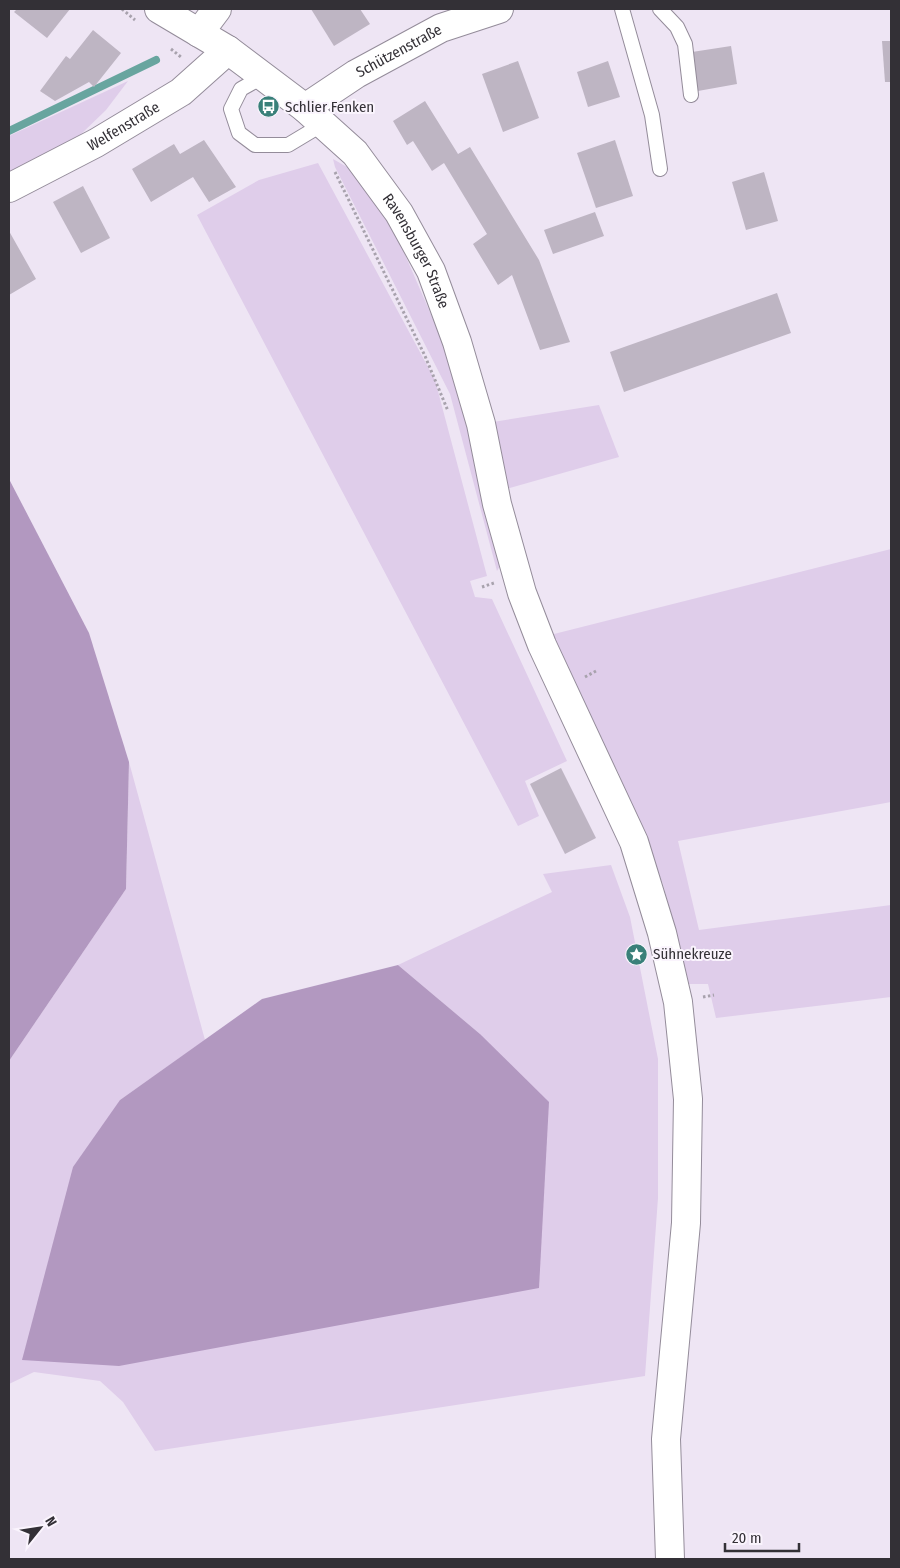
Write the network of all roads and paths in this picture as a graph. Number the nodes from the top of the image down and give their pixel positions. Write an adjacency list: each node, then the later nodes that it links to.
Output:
1 (159, 9): 6 (main road, Ravensburger Straße)
2 (217, 9): 6 (main road)
3 (499, 9): 10 (main road, Schützenstraße)
4 (622, 9): 12 (lane)
5 (660, 9): 9 (lane)
6 (199, 32): 7 (main road, Ravensburger Straße)
7 (228, 50): 8 (main road, Ravensburger Straße); 13 (main road, Welfenstraße)
8 (264, 76): 10 (main road, Ravensburger Straße); 10 (lane)
9 (691, 95)
10 (314, 116): 15 (main road, Ravensburger Straße)
11 (333, 168): 14 (path)
12 (660, 169)
13 (9, 188)
14 (449, 413)
15 (670, 1559)

